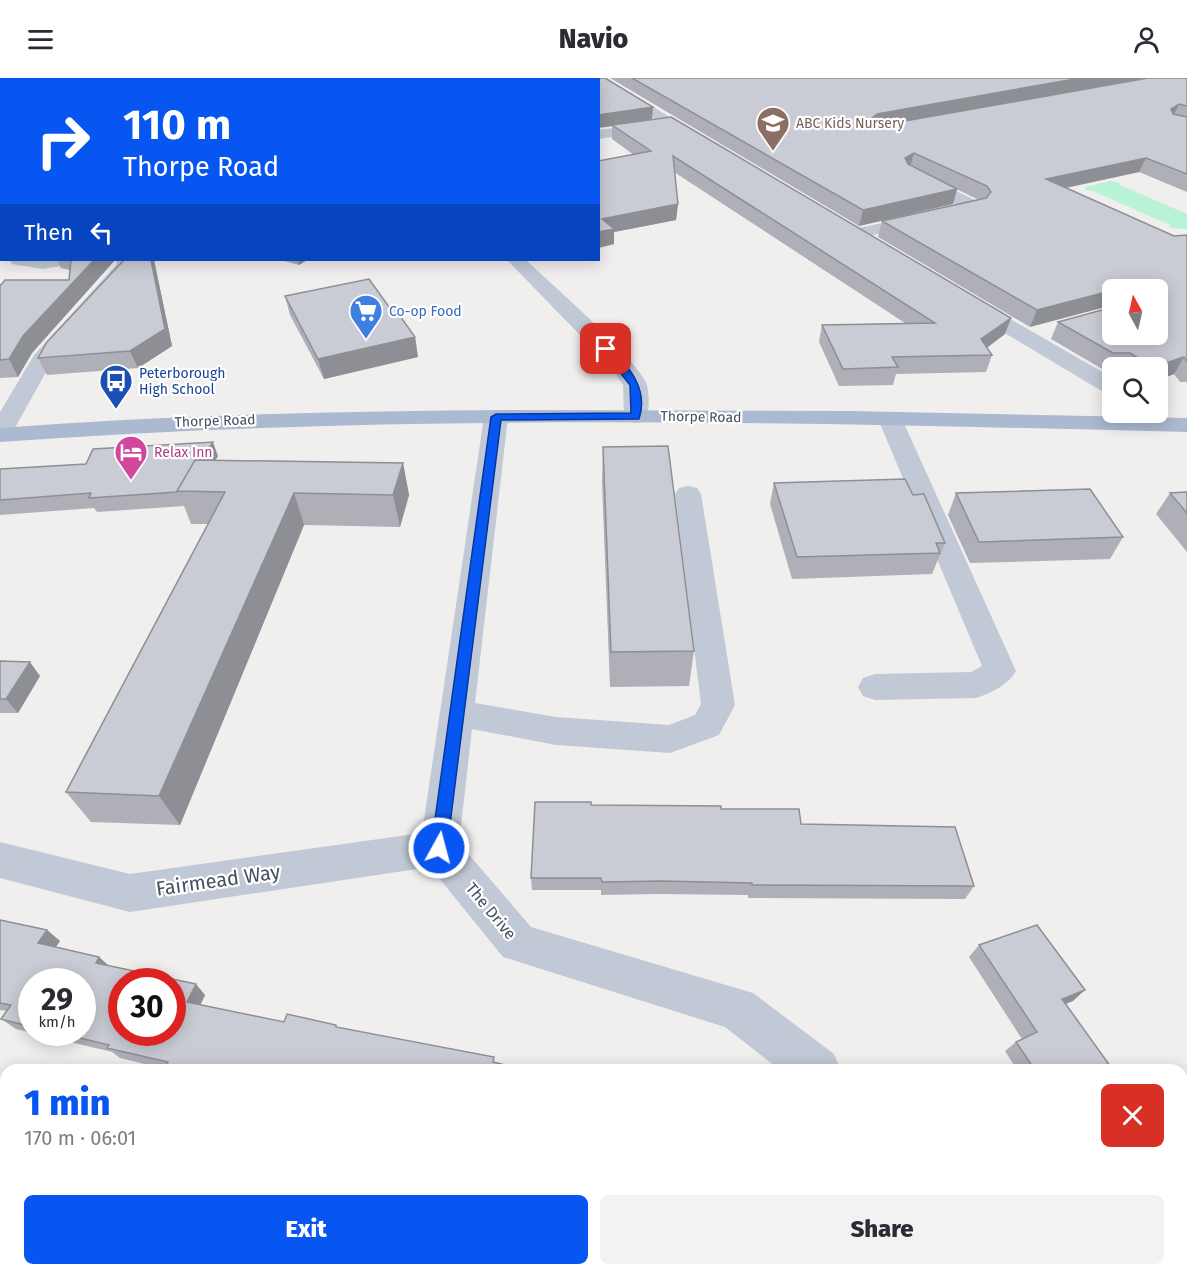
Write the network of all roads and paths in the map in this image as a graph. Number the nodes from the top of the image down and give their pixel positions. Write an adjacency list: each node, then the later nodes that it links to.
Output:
1 (600, 80): 2 (street)
2 (672, 124): 3 (street); 4 (street)
3 (600, 135)
4 (713, 148)
5 (911, 174): 6 (street)
6 (875, 246)
7 (27, 261): 8 (street)
8 (58, 261)
9 (126, 261): 21 (street)
10 (517, 261): 15 (street)
11 (955, 295): 13 (street)
12 (1058, 328): 13 (street)
13 (1025, 337): 14 (street)
14 (1102, 382)
15 (636, 416): 16 (main road, Thorpe Road); 18 (main road, Thorpe Road)
16 (496, 417): 21 (main road, Thorpe Road); 24 (street)
17 (1102, 418): 18 (main road, Thorpe Road)
18 (890, 419): 23 (street)
19 (1168, 421): 20 (main road, Thorpe Road)
20 (1187, 425)
21 (0, 434)
22 (688, 494): 24 (street)
23 (875, 687)
24 (457, 712): 25 (street)
25 (439, 848): 26 (street, Fairmead Way); 27 (street, The Drive)
26 (0, 860)
27 (810, 1064)

